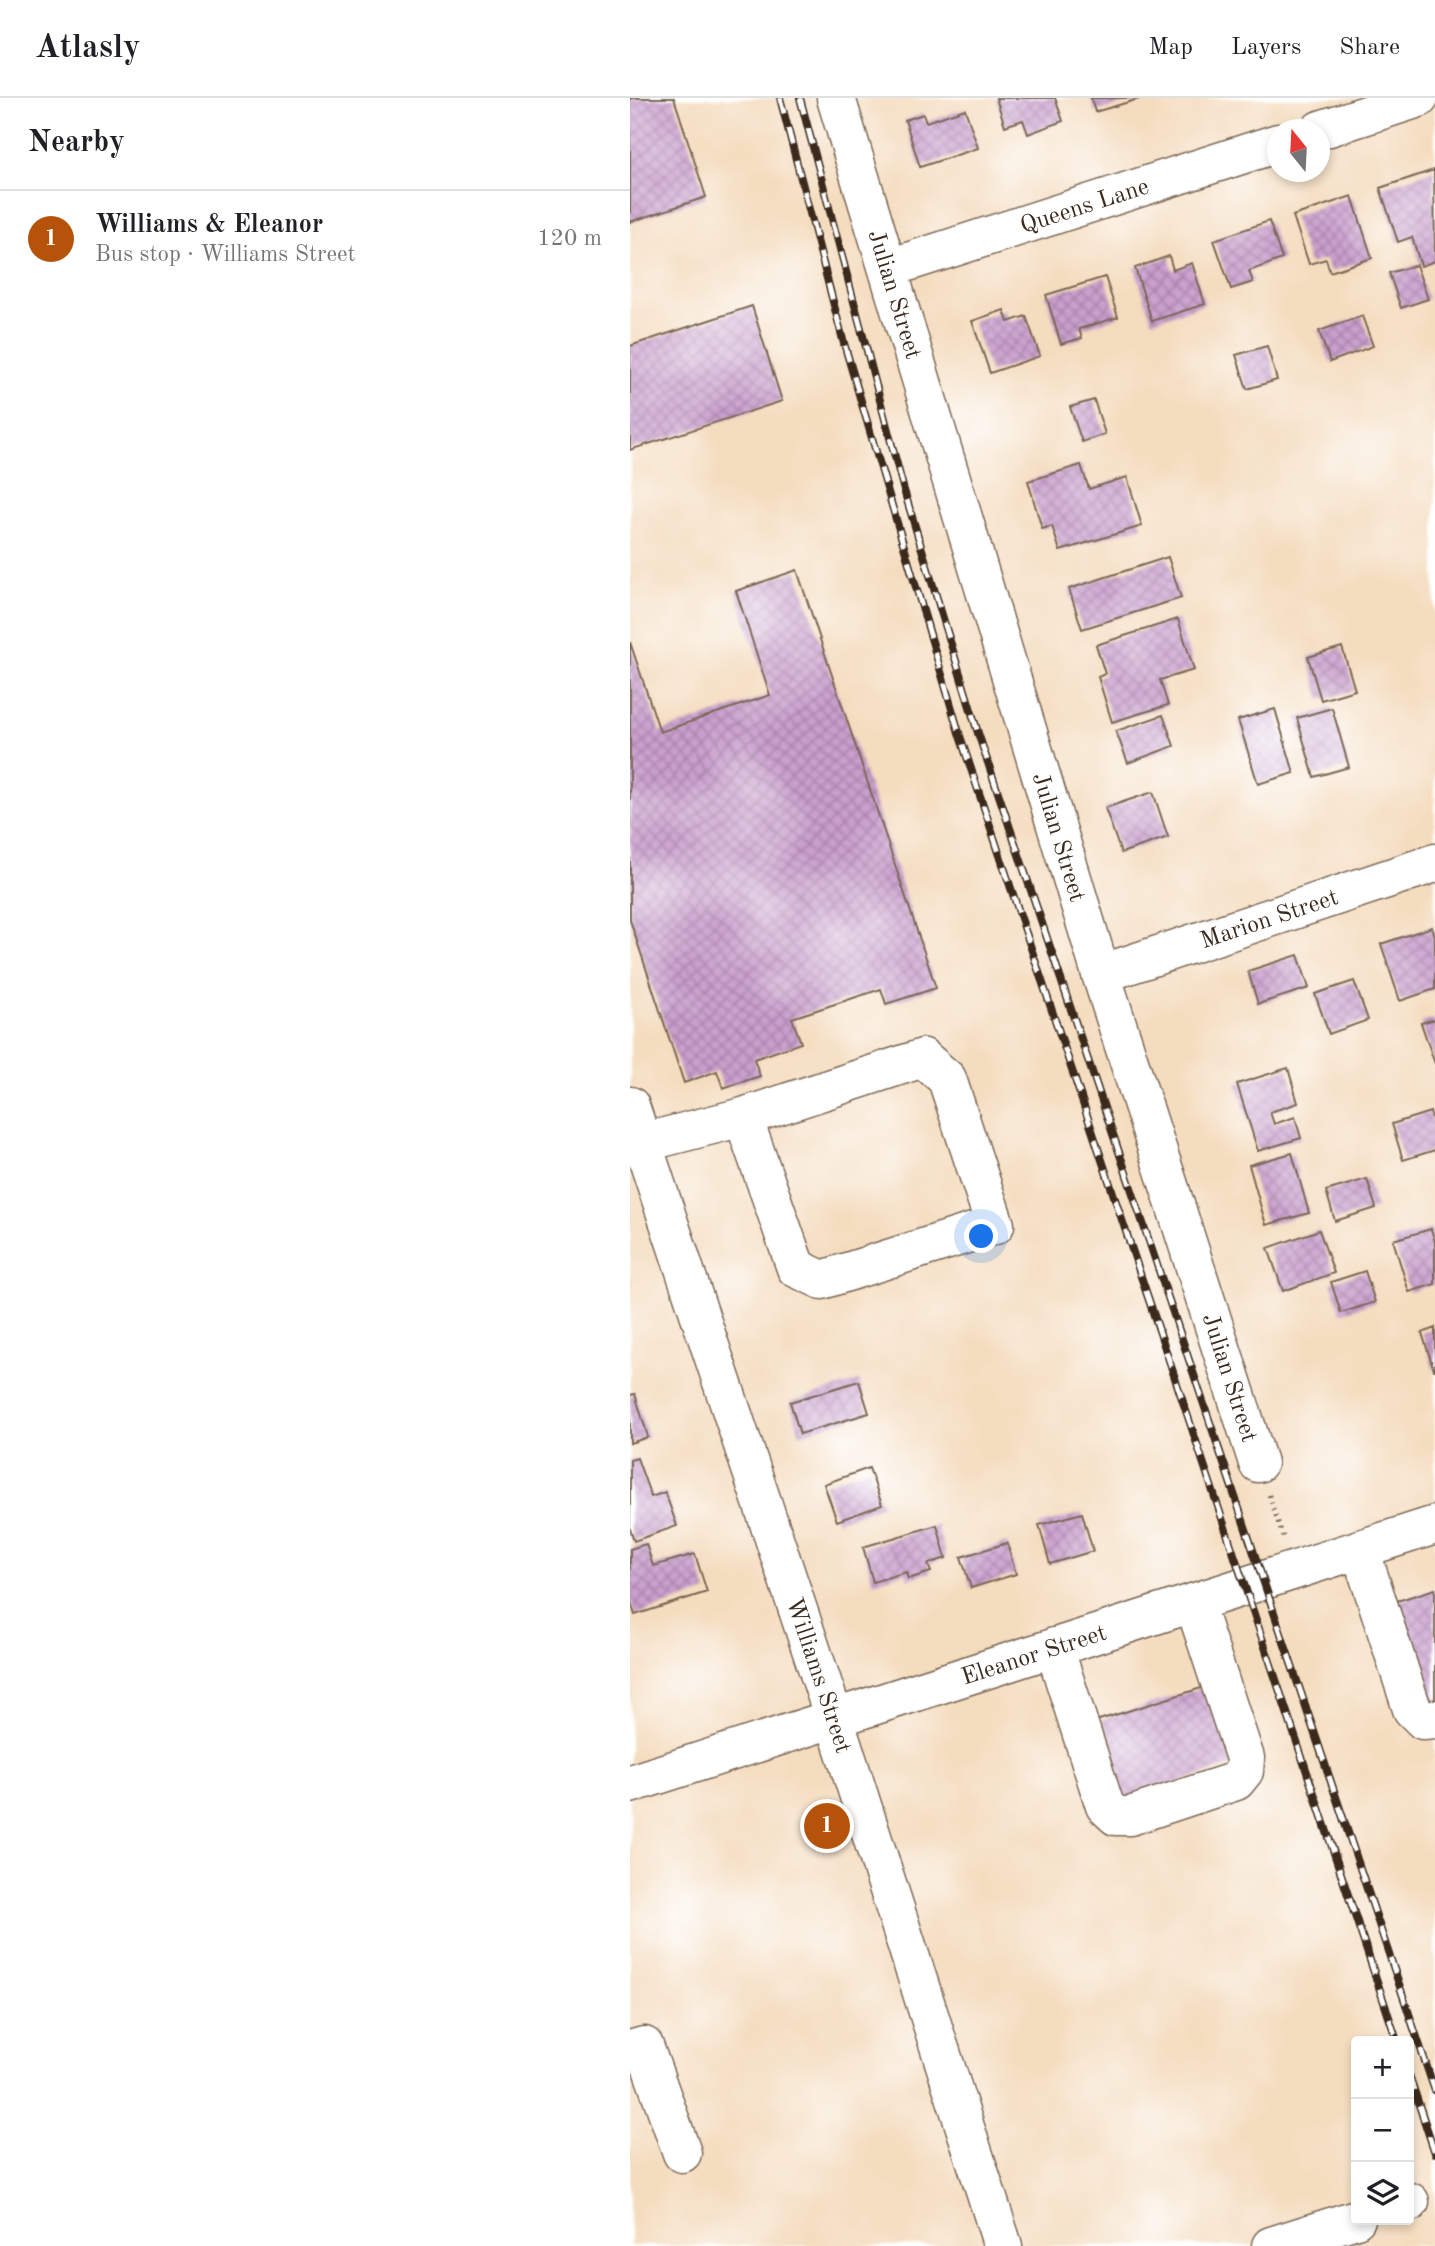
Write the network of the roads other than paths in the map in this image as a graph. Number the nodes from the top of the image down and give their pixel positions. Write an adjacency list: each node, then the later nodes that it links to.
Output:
1 (836, 98): 5 (street, Julian Street)
2 (1416, 98): 3 (street)
3 (1330, 127)
4 (1267, 147): 5 (street, Queens Lane)
5 (889, 268): 7 (street, Julian Street)
6 (1435, 863): 7 (street, Marion Street)
7 (1101, 974): 11 (street, Julian Street)
8 (630, 1106): 10 (street, Williams Street)
9 (743, 1117): 9 (street); 10 (street)
10 (636, 1144): 16 (street, Williams Street)
11 (1258, 1463)
12 (1435, 1525): 13 (street, Eleanor Street)
13 (1360, 1549): 14 (street, Eleanor Street); 17 (street)
14 (1194, 1603): 15 (street, Eleanor Street); 15 (street)
15 (1054, 1647): 16 (street, Eleanor Street)
16 (834, 1718): 18 (street, Eleanor Street); 23 (street, Williams Street)
17 (1435, 1720)
18 (630, 1784)
19 (630, 2050): 20 (street)
20 (682, 2153)
21 (1351, 2221): 22 (street)
22 (1283, 2244)
23 (1003, 2246)

